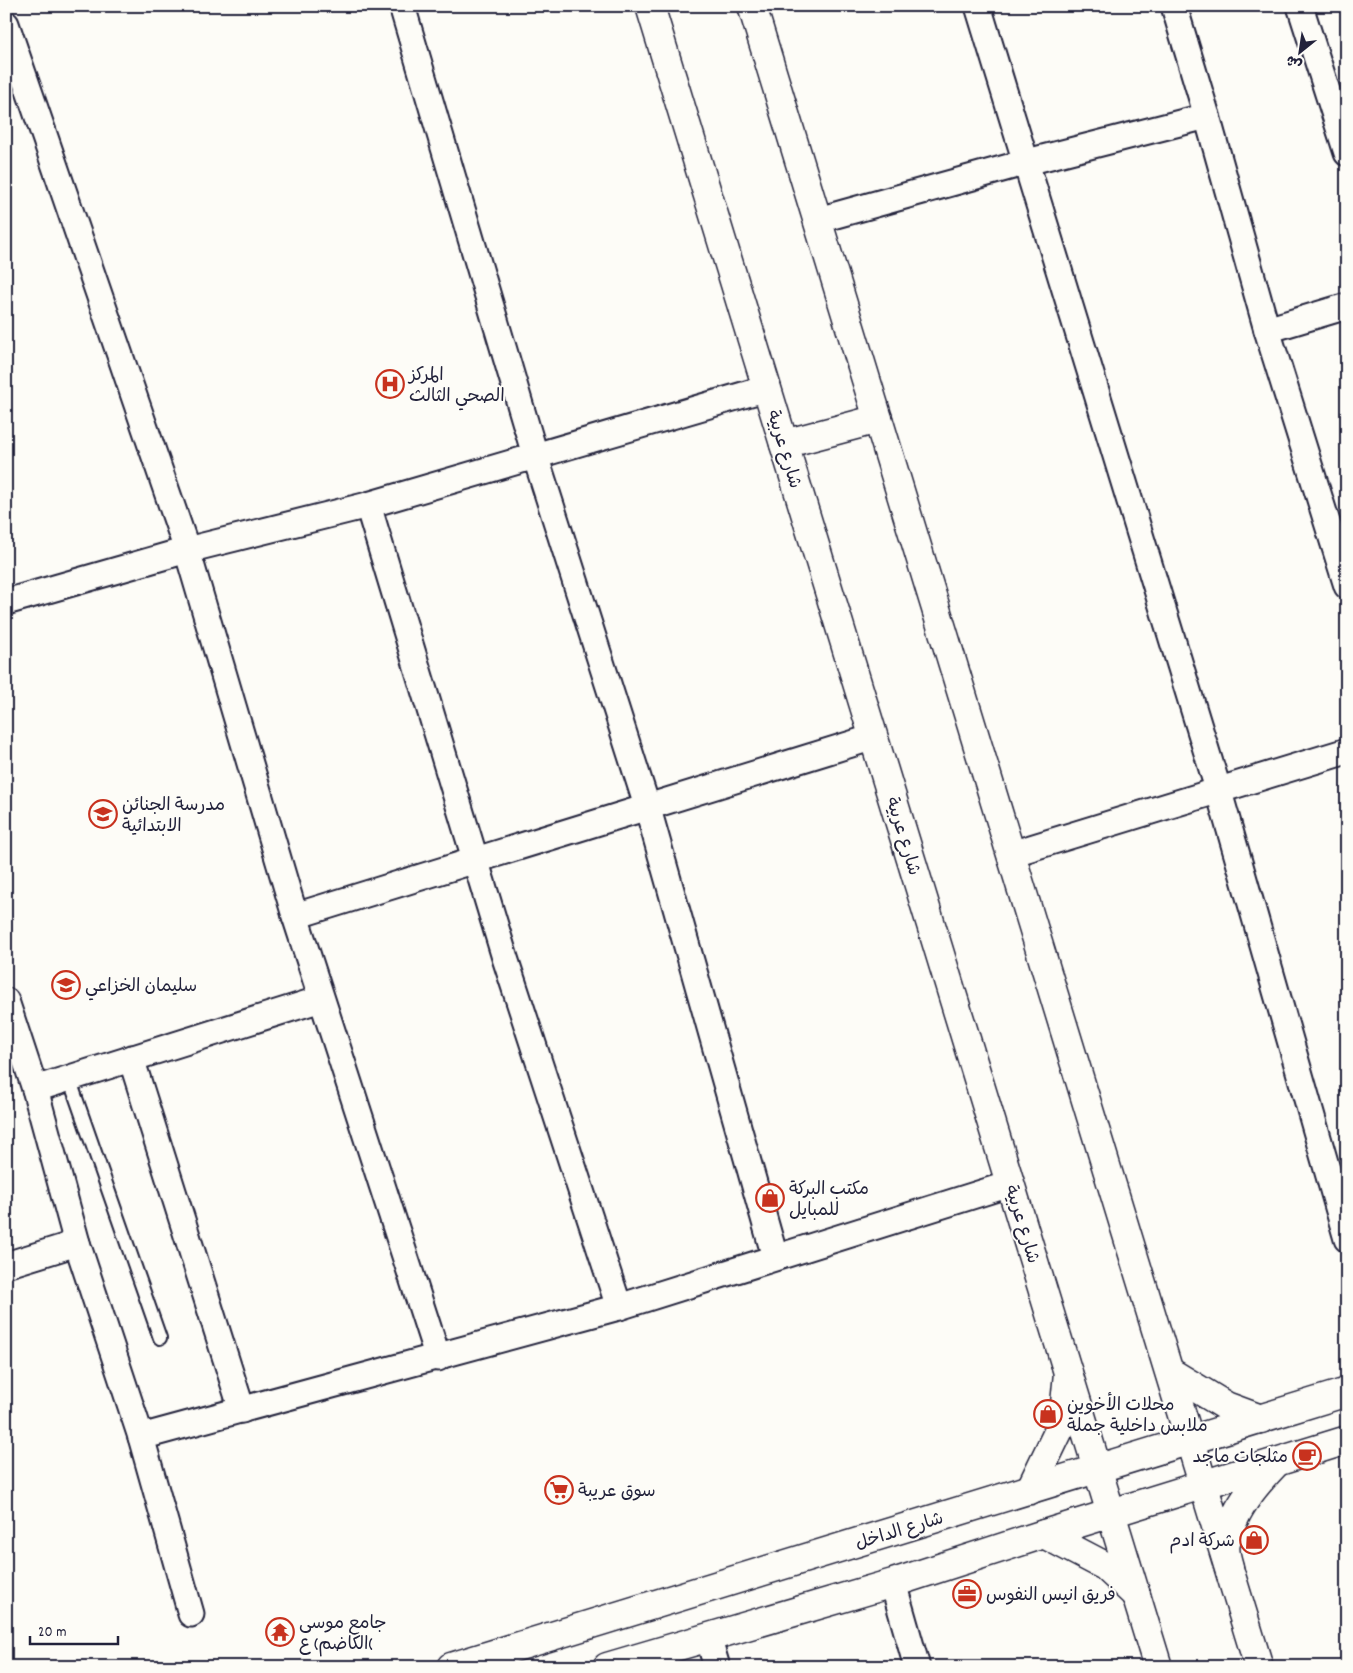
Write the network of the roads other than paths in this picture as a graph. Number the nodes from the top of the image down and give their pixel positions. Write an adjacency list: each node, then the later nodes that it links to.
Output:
1 (402, 6): 17 (street)
2 (650, 6): 14 (main road, شارع عربية)
3 (752, 6): 11 (main road)
4 (978, 6): 10 (street)
5 (1174, 6): 8 (street)
6 (1300, 6): 9 (street)
7 (6, 24): 19 (street)
8 (1208, 116): 10 (street); 13 (street)
9 (1347, 152)
10 (1027, 162): 11 (street); 24 (street)
11 (818, 220): 15 (main road)
12 (1347, 306): 13 (street)
13 (1267, 330): 20 (street)
14 (766, 388): 16 (main road, شارع عربية); 17 (street)
15 (878, 419): 16 (main road); 26 (main road)
16 (784, 444): 22 (main road, شارع عربية)
17 (535, 455): 18 (street); 25 (street)
18 (368, 505): 19 (street); 27 (street)
19 (187, 550): 21 (street); 28 (street)
20 (1347, 586)
21 (6, 602)
22 (874, 737): 25 (street); 34 (main road, شارع عربية)
23 (1347, 751): 24 (street)
24 (1220, 792): 26 (street); 35 (street)
25 (648, 808): 27 (street); 37 (street)
26 (1011, 854): 42 (main road)
27 (476, 862): 28 (street); 39 (street)
28 (295, 916): 29 (street)
29 (321, 999): 31 (street); 41 (street)
30 (6, 1001): 33 (street)
31 (131, 1058): 32 (street); 45 (street)
32 (69, 1078): 33 (street); 40 (lane)
33 (35, 1089): 36 (street)
34 (1010, 1184): 37 (street); 43 (main road, شارع عربية)
35 (1347, 1240)
36 (77, 1243): 38 (street); 47 (street)
37 (775, 1257): 39 (street)
38 (6, 1265)
39 (619, 1307): 41 (street)
40 (160, 1338)
41 (438, 1358): 45 (street)
42 (1170, 1372): 46 (main road); 48 (main road)
43 (1068, 1373): 51 (main road, شارع عربية); 53 (main road)
44 (1347, 1392): 46 (main road, شارع الداخل)
45 (242, 1410): 47 (street)
46 (1261, 1419): 48 (main road, شارع الداخل)
47 (141, 1438): 59 (street)
48 (1190, 1440): 51 (main road, شارع الداخل); 52 (main road)
49 (1347, 1440): 50 (main road)
50 (1275, 1464): 52 (main road); 56 (main road)
51 (1098, 1469): 53 (main road, شارع الداخل); 54 (main road, شارع عربية)
52 (1204, 1485): 54 (main road); 56 (main road)
53 (1030, 1490): 61 (main road, شارع الداخل)
54 (1111, 1514): 55 (main road); 58 (main road, شارع عربية)
55 (1044, 1534): 57 (main road); 58 (main road)
56 (1228, 1566): 66 (main road)
57 (893, 1583): 60 (main road); 64 (street)
58 (1136, 1595): 65 (main road, شارع عربية)
59 (191, 1614)
60 (708, 1637): 62 (main road); 63 (street)
61 (451, 1667)
62 (607, 1667)
63 (717, 1667)
64 (917, 1667)
65 (1158, 1667)
66 (1259, 1667)

